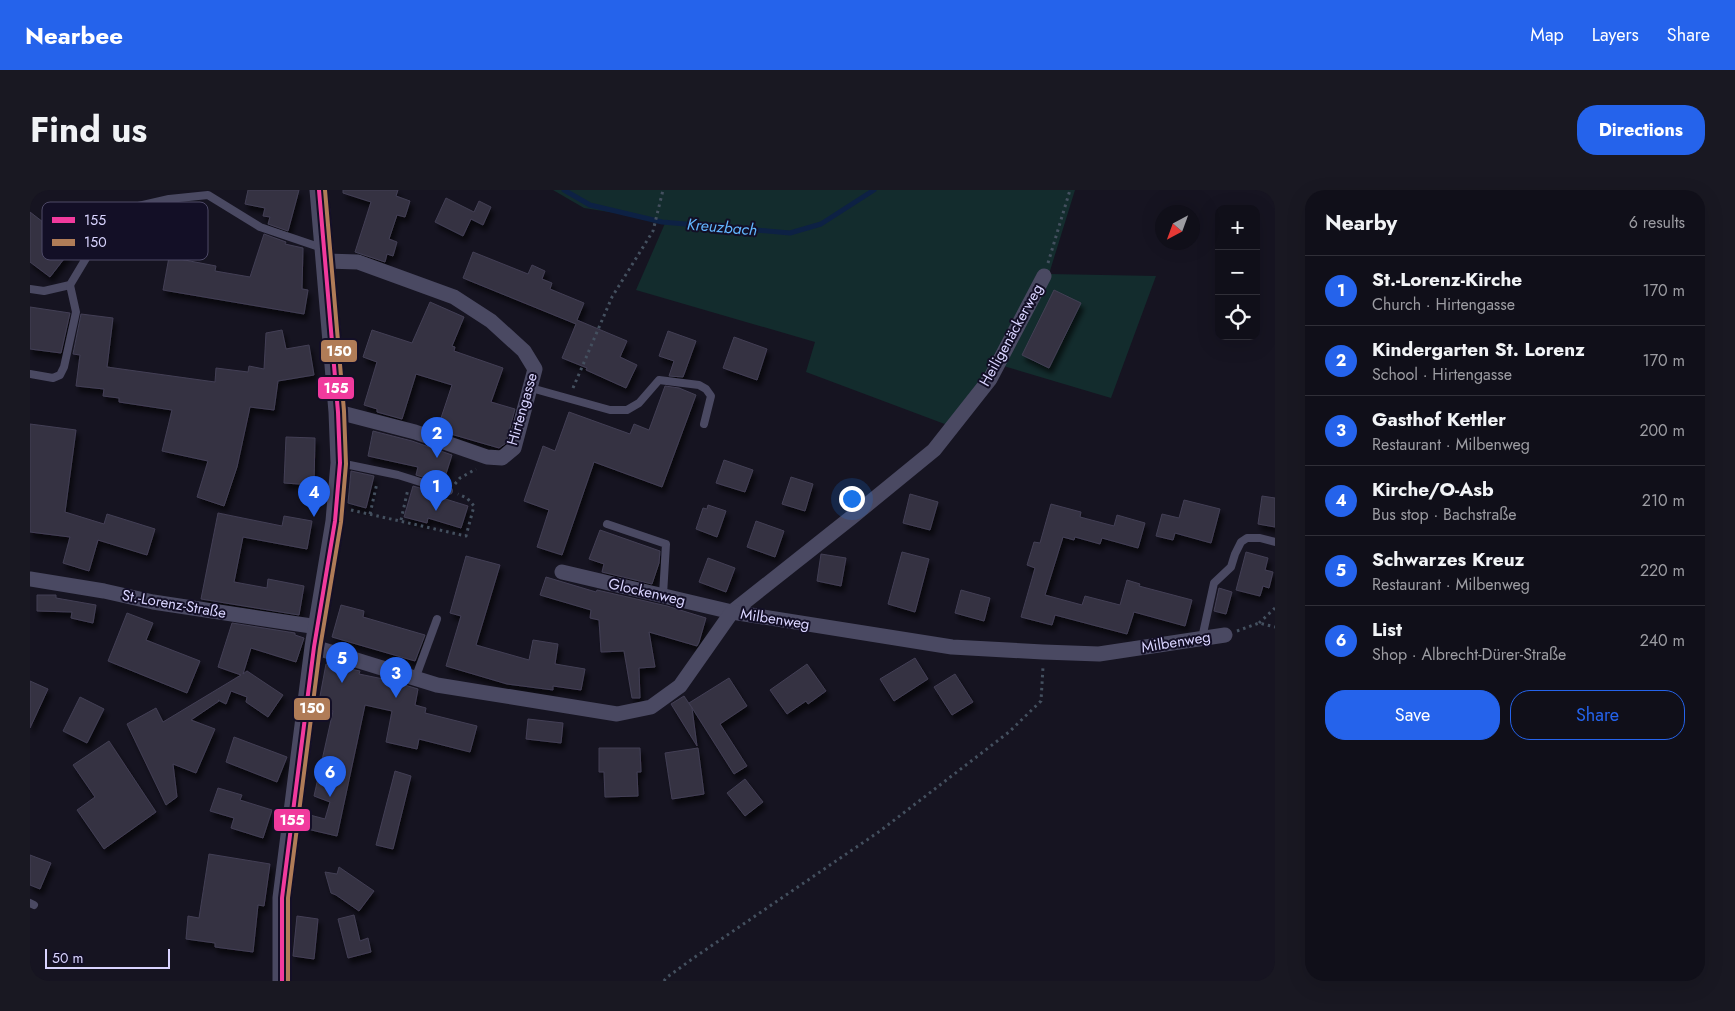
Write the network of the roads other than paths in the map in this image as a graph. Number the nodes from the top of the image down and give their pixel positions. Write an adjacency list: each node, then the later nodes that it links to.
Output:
1 (319, 190): 3 (street)
2 (156, 202): 3 (lane)
3 (325, 255): 9 (street, Hirtengasse); 10 (street)
4 (85, 260): 6 (lane)
5 (1044, 276): 19 (street, Heiligenäckerweg)
6 (70, 285): 7 (lane); 8 (lane)
7 (30, 289)
8 (30, 374)
9 (531, 388): 10 (street, Hirtengasse); 11 (lane)
10 (338, 412): 12 (street)
11 (704, 424)
12 (340, 463): 13 (lane); 21 (street)
13 (449, 491)
14 (607, 524): 18 (lane)
15 (1275, 542): 23 (lane)
16 (562, 572): 18 (street, Glockenweg)
17 (30, 579): 21 (street, St.-Lorenz-Straße)
18 (663, 596): 19 (street, Glockenweg)
19 (732, 612): 23 (street, Milbenweg); 25 (street, Milbenweg)
20 (438, 619): 25 (lane)
21 (318, 627): 24 (street)
22 (1225, 635): 23 (street, Milbenweg)
23 (1202, 638)
24 (314, 647): 25 (street, Milbenweg); 26 (street)
25 (415, 679)
26 (282, 981)

